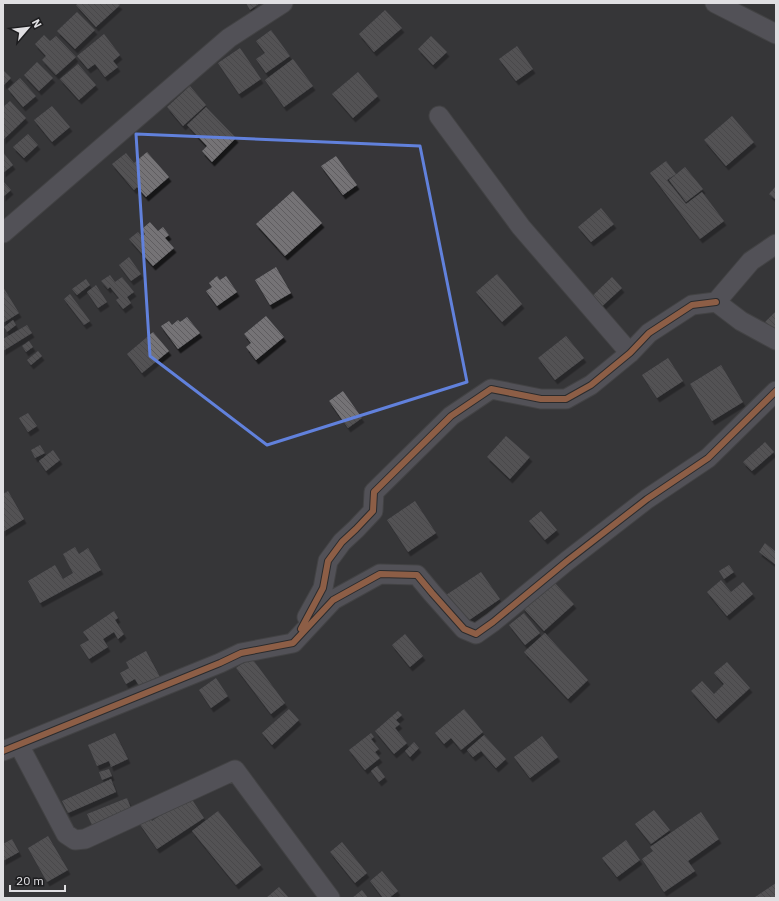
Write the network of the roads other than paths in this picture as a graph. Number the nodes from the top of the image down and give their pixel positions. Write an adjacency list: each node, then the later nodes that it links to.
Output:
1 (283, 3): 5 (street)
2 (715, 3): 3 (street)
3 (776, 34)
4 (439, 116): 9 (street)
5 (3, 233)
6 (776, 244): 7 (street)
7 (716, 302): 8 (street); 9 (street)
8 (776, 340)
9 (630, 353): 11 (street)
10 (776, 391): 11 (street)
11 (293, 643): 12 (street)
12 (11, 748): 13 (street)
13 (330, 898)

